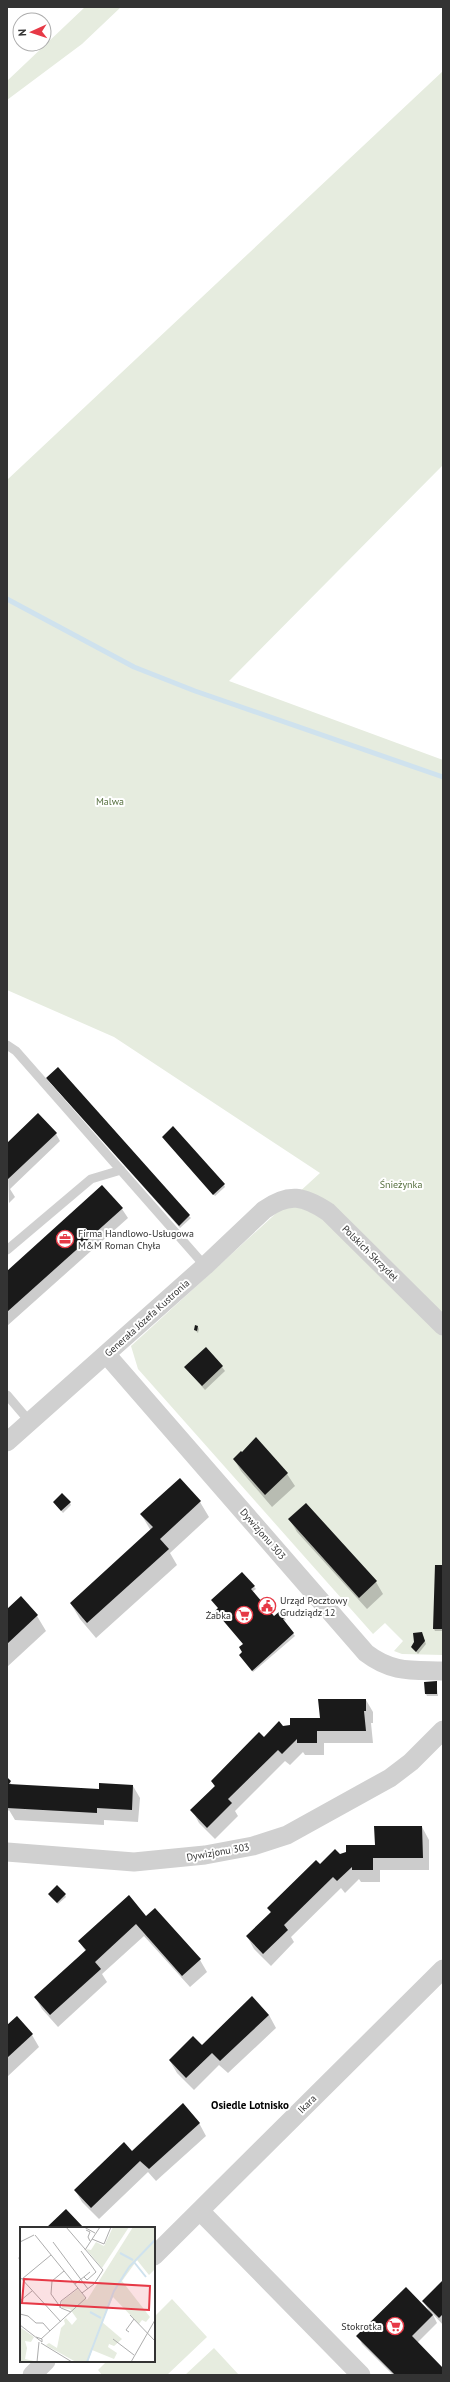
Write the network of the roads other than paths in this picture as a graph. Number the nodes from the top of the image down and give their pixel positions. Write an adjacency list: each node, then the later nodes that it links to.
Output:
1 (7, 1045): 2 (lane)
2 (121, 1170): 4 (lane); 5 (lane)
3 (288, 1198): 5 (street, Generała Józefa Kustronia); 6 (street, Polskich Skrzydeł)
4 (7, 1250)
5 (205, 1266): 7 (street, Generała Józefa Kustronia)
6 (443, 1326)
7 (106, 1354): 9 (street, Generała Józefa Kustronia); 11 (street, Dywizjonu 303)
8 (7, 1395): 9 (lane)
9 (30, 1422): 10 (street, Generała Józefa Kustronia)
10 (7, 1442)
11 (443, 1671)
12 (443, 1730): 13 (street, Dywizjonu 303)
13 (7, 1852)
14 (443, 1969): 15 (street, Ikara)
15 (200, 2211): 16 (street, Ikara); 19 (street)
16 (155, 2255)
17 (45, 2362): 18 (street)
18 (32, 2375)
19 (361, 2375)

